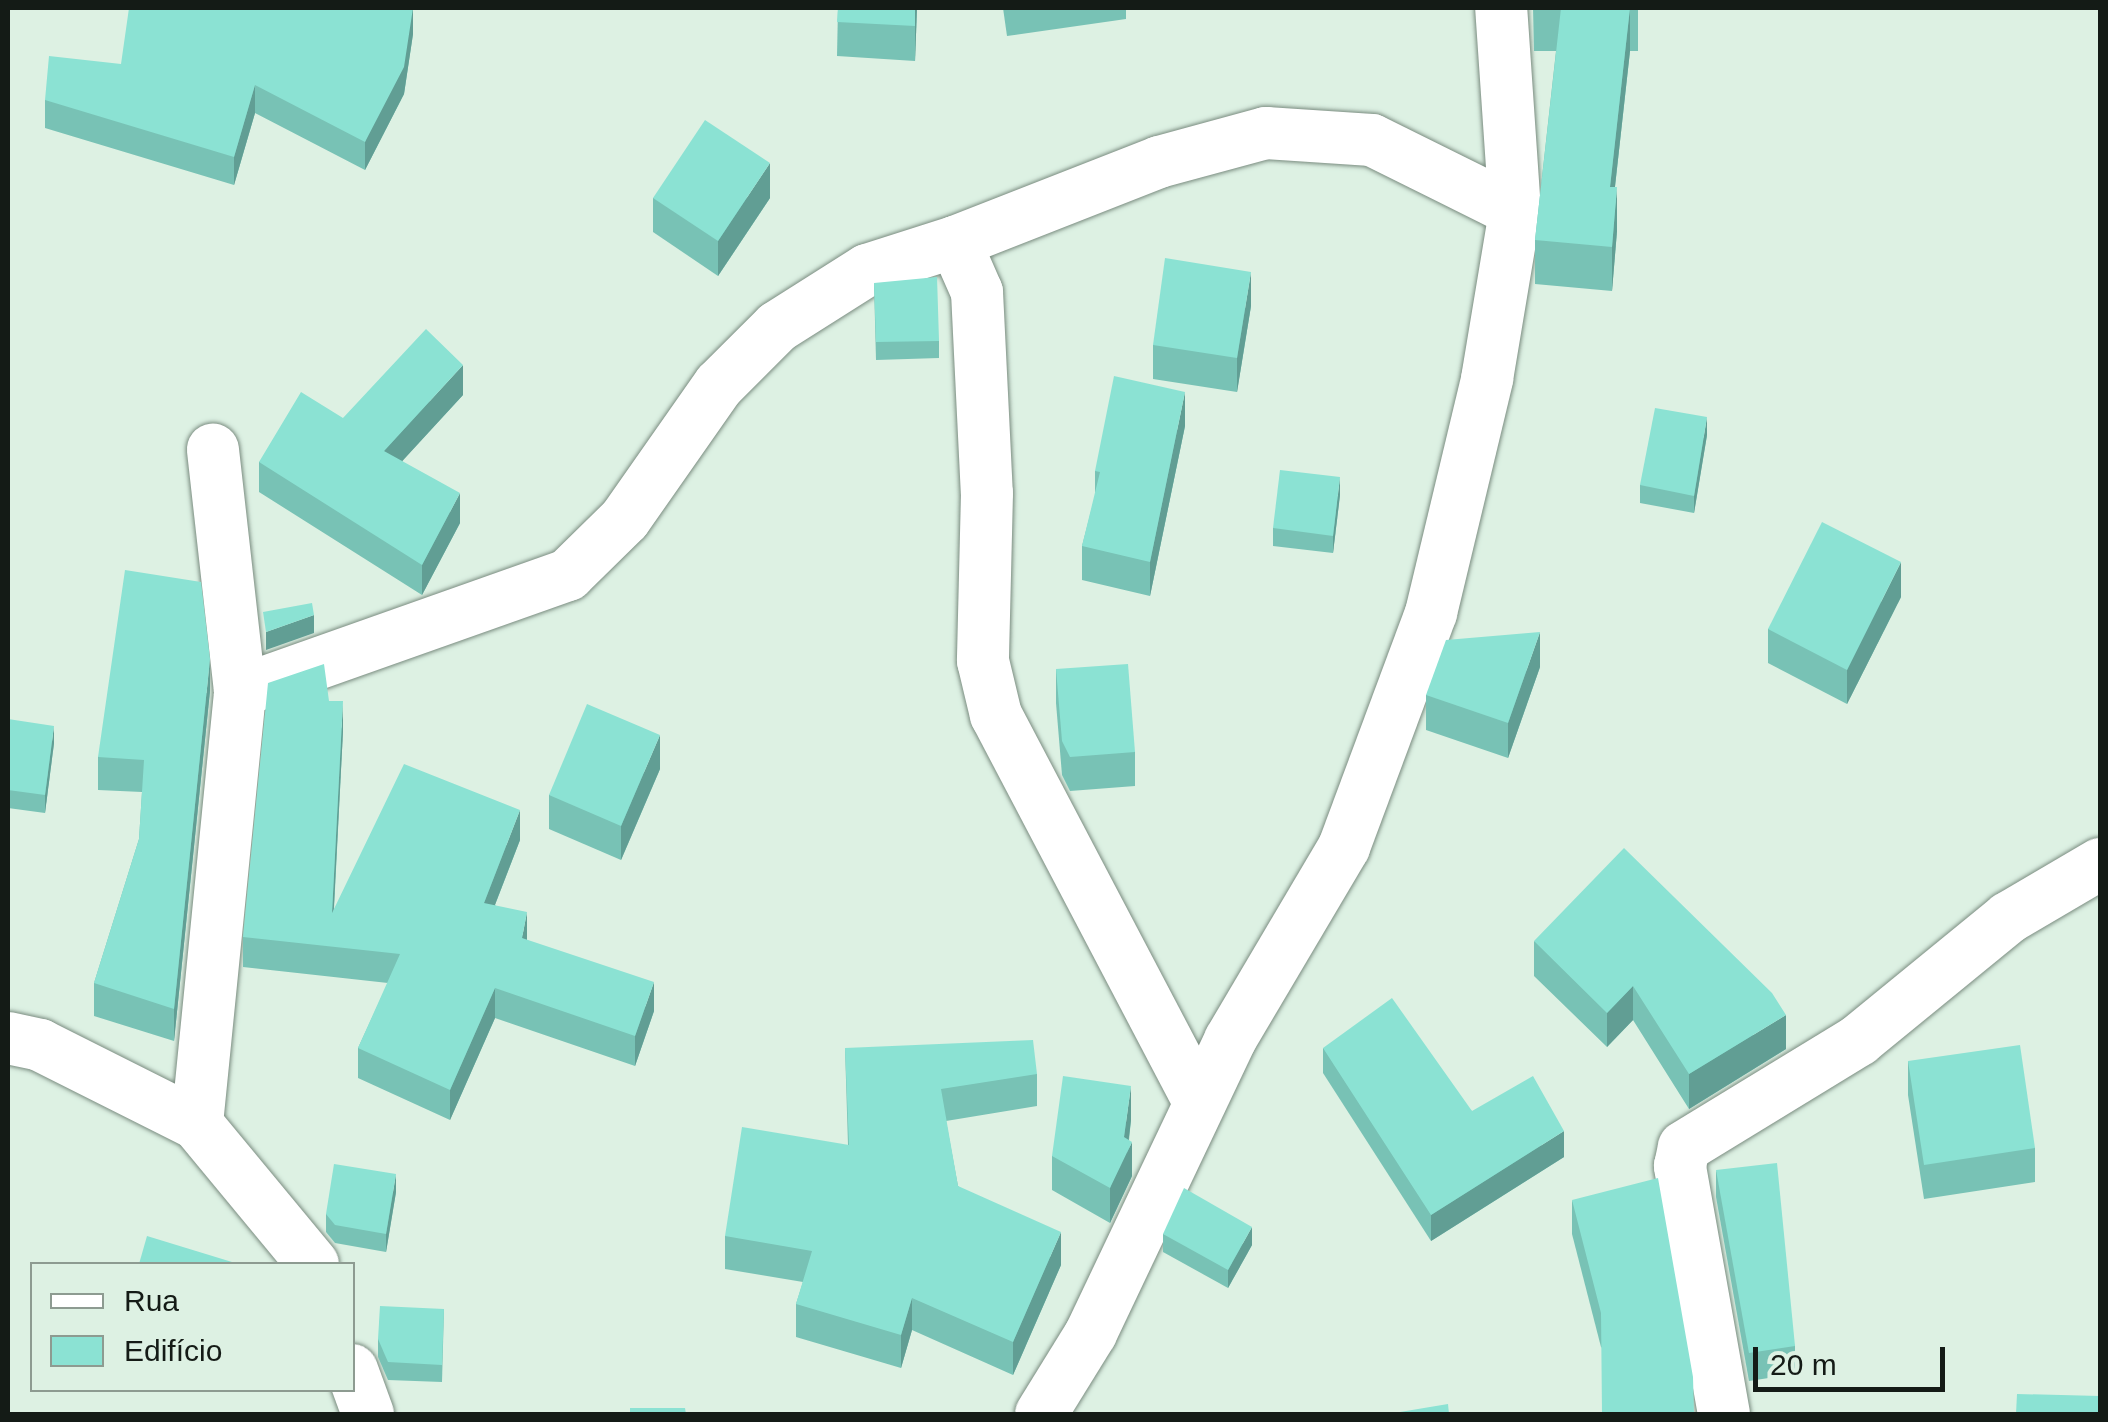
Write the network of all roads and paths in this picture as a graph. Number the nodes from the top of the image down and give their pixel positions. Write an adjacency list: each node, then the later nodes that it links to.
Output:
1 (1501, 8): 2 (street)
2 (1515, 211): 3 (street); 8 (street)
3 (955, 242): 5 (street); 8 (street)
4 (213, 450): 5 (street)
5 (240, 692): 9 (street)
6 (2100, 864): 14 (street)
7 (8, 1038): 9 (street)
8 (1200, 1103): 13 (street)
9 (197, 1124): 10 (street)
10 (311, 1262)
11 (355, 1378): 12 (street)
12 (368, 1414)
13 (1041, 1414)
14 (1724, 1414)

